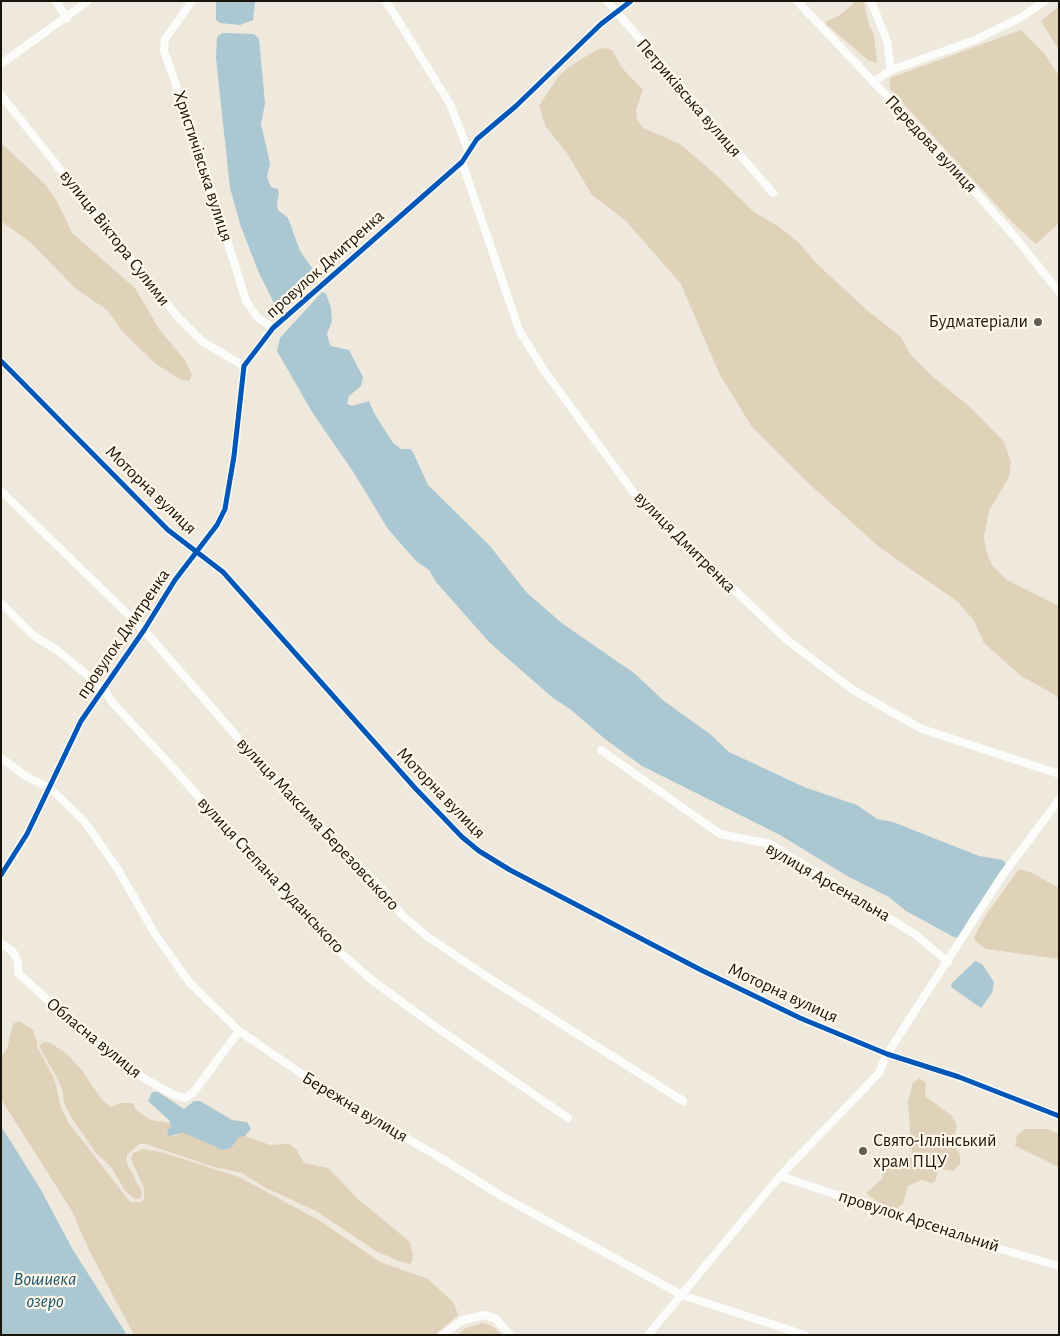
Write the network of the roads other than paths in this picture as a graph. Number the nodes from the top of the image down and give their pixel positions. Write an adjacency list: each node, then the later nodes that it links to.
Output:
1 (56, 1): 11 (street)
2 (88, 1): 11 (street)
3 (192, 1): 20 (street, Христичівська вулиця)
4 (386, 1): 16 (street)
5 (607, 1): 10 (street, Петриківська вулиця)
6 (631, 1): 10 (street, провулок Дмитренка)
7 (797, 1): 14 (street, Передова вулиця)
8 (871, 1): 13 (street)
9 (1046, 1): 13 (street, Передова вулиця)
10 (616, 14): 16 (street, провулок Дмитренка); 18 (street, Петриківська вулиця)
11 (67, 18): 12 (street)
12 (1, 64)
13 (891, 70): 14 (street, Передова вулиця)
14 (874, 82): 19 (street, Передова вулиця)
15 (1, 95): 22 (street, вулиця Віктора Сулими)
16 (468, 150): 17 (street, провулок Дмитренка)
17 (462, 162): 20 (street, провулок Дмитренка); 30 (street, вулиця Дмитренка)
18 (772, 193)
19 (1059, 292)
20 (273, 328): 22 (street, провулок Дмитренка)
21 (1, 361): 24 (street, Моторна вулиця)
22 (244, 366): 24 (street, провулок Дмитренка)
23 (1, 491): 26 (street, вулиця Максима Березовського)
24 (198, 552): 26 (street, провулок Дмитренка); 37 (street, Моторна вулиця)
25 (1, 603): 27 (street, вулиця Степана Руданського)
26 (144, 630): 27 (street, провулок Дмитренка); 38 (street, вулиця Максима Березовського)
27 (105, 690): 31 (street, провулок Дмитренка); 40 (street, вулиця Степана Руданського)
28 (602, 750): 35 (street, вулиця Арсенальна)
29 (1, 758): 31 (street, Бережна вулиця)
30 (1059, 774)
31 (50, 788): 33 (street, провулок Дмитренка); 36 (street, Бережна вулиця)
32 (1059, 800): 35 (street)
33 (1, 875)
34 (1, 943): 36 (street, Обласна вулиця)
35 (948, 962): 37 (street)
36 (239, 1031): 43 (street, Бережна вулиця)
37 (887, 1054): 39 (street, Моторна вулиця); 41 (street)
38 (683, 1101)
39 (1059, 1116)
40 (568, 1118)
41 (780, 1176): 42 (street, провулок Арсенальний); 43 (street)
42 (1059, 1266)
43 (682, 1295): 44 (street); 47 (street, Бережна вулиця)
44 (652, 1333)
45 (442, 1335): 46 (street)
46 (510, 1335)
47 (805, 1335)

